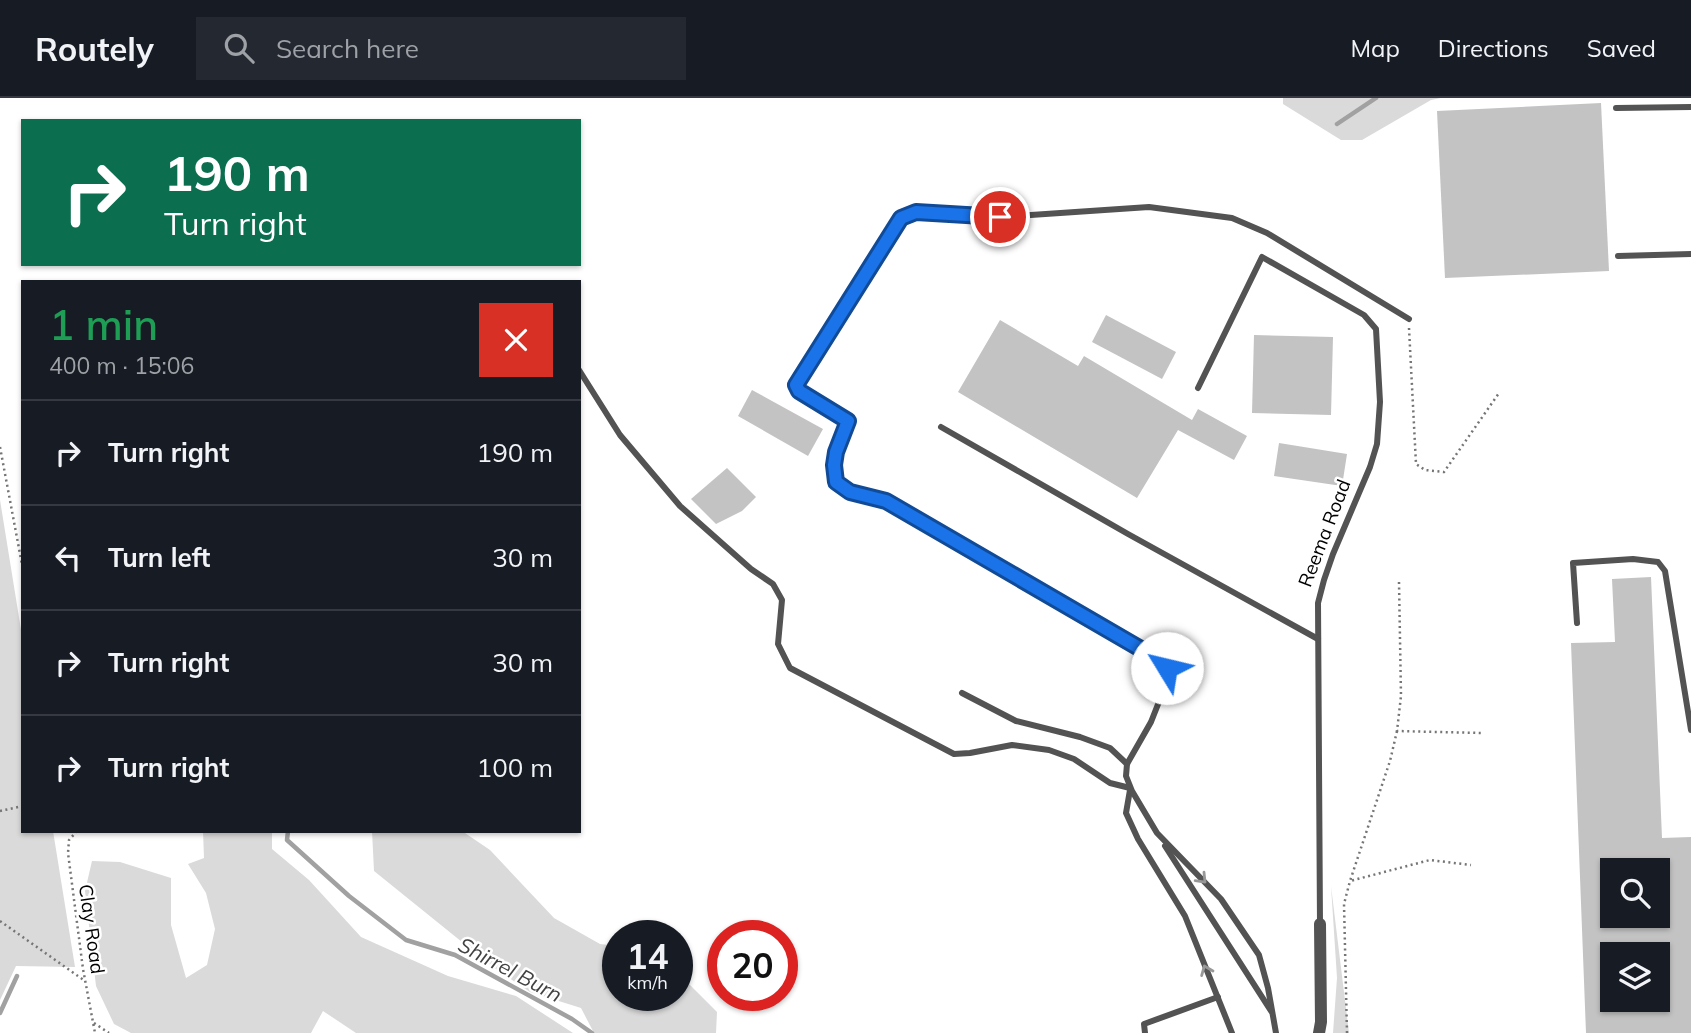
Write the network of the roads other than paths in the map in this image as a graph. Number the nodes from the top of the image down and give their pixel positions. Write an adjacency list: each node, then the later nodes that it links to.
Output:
1 (1691, 107): 2 (lane)
2 (1616, 108)
3 (1691, 254): 4 (lane)
4 (1618, 256)
5 (1409, 319): 13 (lane)
6 (581, 373): 14 (lane)
7 (1198, 388): 10 (lane, Reema Road)
8 (941, 427): 10 (lane)
9 (1577, 622): 12 (lane)
10 (1318, 639): 16 (lane, Reema Road)
11 (962, 692): 13 (lane)
12 (1691, 730)
13 (1127, 764): 14 (lane)
14 (1130, 788): 15 (lane); 17 (lane, one-way to 14)
15 (1157, 833): 18 (lane); 18 (lane, one-way to 18)
16 (1320, 924): 22 (street, Reema Road)
17 (1218, 998): 19 (lane); 20 (lane)
18 (1273, 1015): 21 (lane)
19 (1145, 1033)
20 (1232, 1033)
21 (1276, 1033)
22 (1319, 1033)

